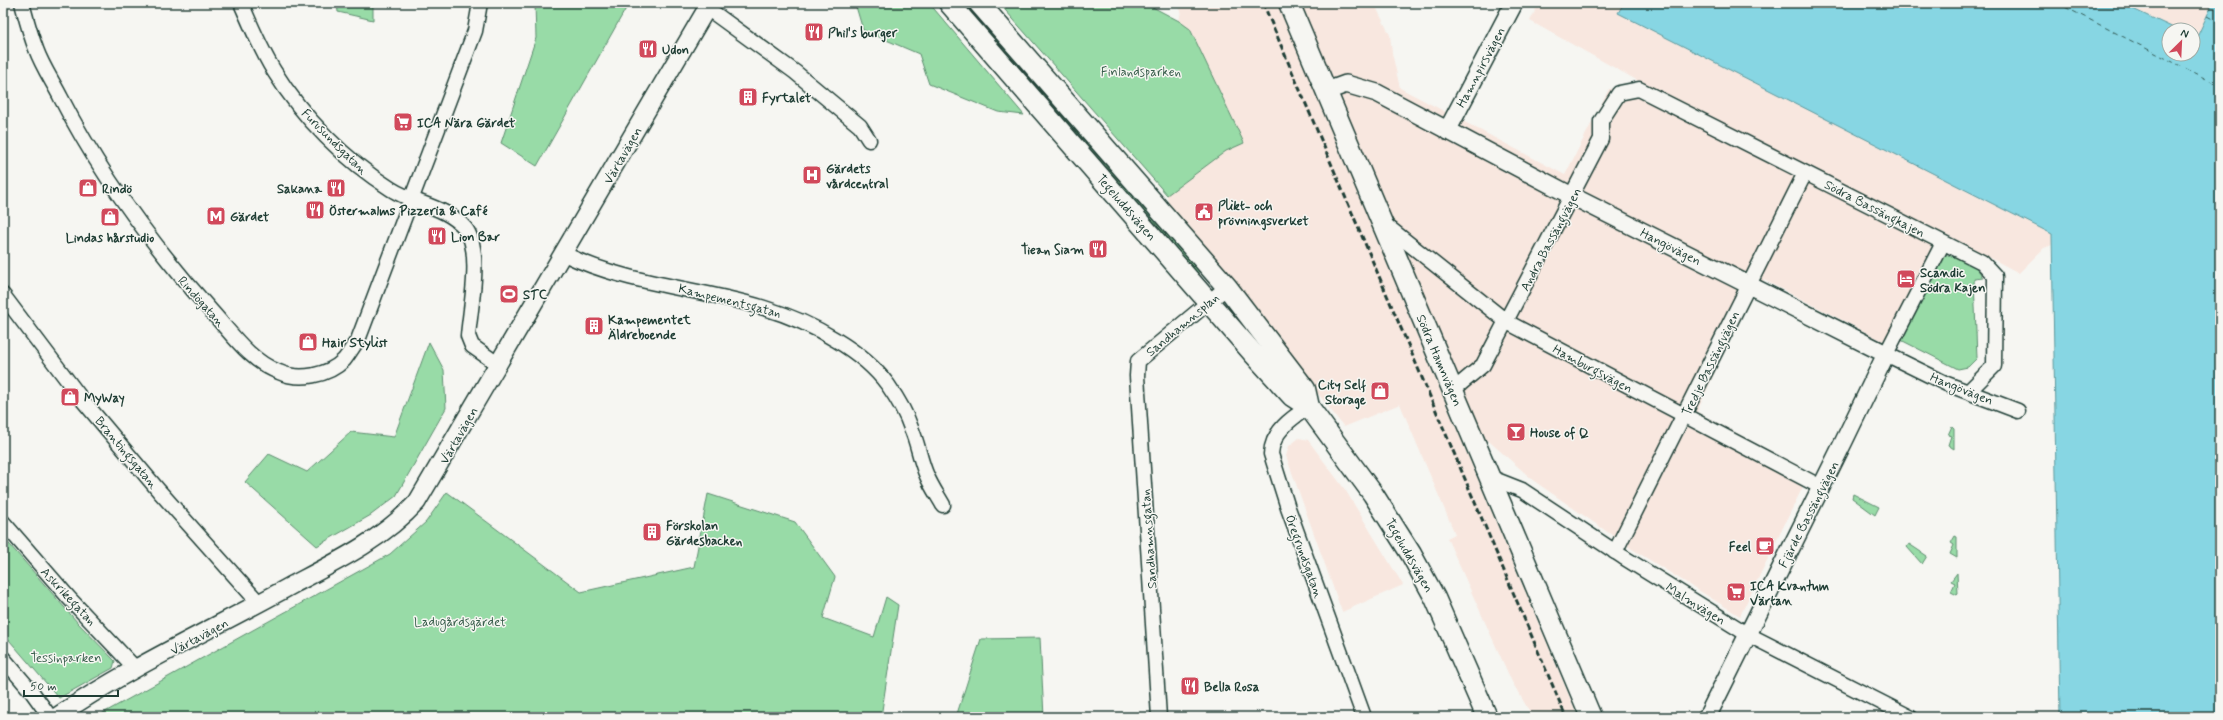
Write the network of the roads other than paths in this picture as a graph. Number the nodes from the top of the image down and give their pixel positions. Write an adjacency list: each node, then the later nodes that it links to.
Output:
1 (22, 3): 15 (street, Rindögatan)
2 (241, 3): 15 (street, Furusundsgatan)
3 (480, 3): 15 (street, Rindögatan)
4 (949, 3): 22 (main road, Tegeluddsvägen)
5 (979, 3): 20 (main road, Tegeluddsvägen)
6 (1289, 3): 10 (main road, Södra Hamnvägen)
7 (1514, 3): 11 (street, Hamnpirsvägen)
8 (708, 5): 12 (street); 18 (street, Värtavägen)
9 (1639, 90): 13 (street, Södra Bassängkajen); 14 (street, Andra Bassängvägen)
10 (1327, 91): 11 (street, Hangövägen); 16 (main road, Södra Hamnvägen)
11 (1447, 131): 14 (street, Hangövägen)
12 (869, 140)
13 (1805, 173): 17 (street, Södra Bassängkajen); 19 (street, Tredje Bassängvägen)
14 (1572, 196): 19 (street, Hangövägen); 23 (street, Andra Bassängvägen)
15 (411, 198): 26 (street, Furusundsgatan)
16 (1382, 222): 23 (street, Hamburgsvägen); 27 (main road, Södra Hamnvägen)
17 (1944, 243): 24 (street); 28 (street, Södra Bassängkajen)
18 (564, 254): 26 (street, Värtavägen); 34 (street, Kampementsgatan)
19 (1748, 286): 24 (street, Hangövägen); 31 (street, Tredje Bassängvägen)
20 (1227, 287): 22 (street, Sandhamnsplan); 29 (main road, Tegeluddsvägen)
21 (3, 295): 37 (street, Brantingsgatan)
22 (1209, 302): 25 (street, Sandhamnsplan); 29 (main road, Tegeluddsvägen)
23 (1506, 322): 27 (street, Andra Bassängvägen); 31 (street, Hamburgsvägen)
24 (1886, 354): 28 (street, Hangövägen); 33 (street, Fjärde Bassängvägen)
25 (1138, 361): 43 (street, Sandhamnsgatan)
26 (499, 365): 37 (street, Värtavägen)
27 (1452, 391): 32 (main road, Södra Hamnvägen)
28 (1969, 391): 30 (street, Hangövägen)
29 (1309, 407): 44 (street, Öregrundsgatan); 45 (main road, Tegeluddsvägen)
30 (2018, 411)
31 (1684, 415): 33 (street, Hamburgsvägen); 36 (street, Tredje Bassängvägen)
32 (1489, 477): 36 (street, Malmvägen); 46 (main road, Södra Hamnvägen)
33 (1822, 487): 38 (street, Fjärde Bassängvägen)
34 (944, 505)
35 (3, 522): 40 (street, Askrikegatan)
36 (1615, 552): 38 (street, Malmvägen)
37 (259, 603): 40 (street, Värtavägen)
38 (1748, 634): 47 (street, Fjärde Bassängvägen); 48 (street, Malmvägen)
39 (3, 658): 41 (street)
40 (136, 669): 42 (street, Värtavägen)
41 (50, 717)
42 (56, 717)
43 (1159, 717)
44 (1364, 717)
45 (1487, 717)
46 (1591, 717)
47 (1707, 717)
48 (1910, 717)

